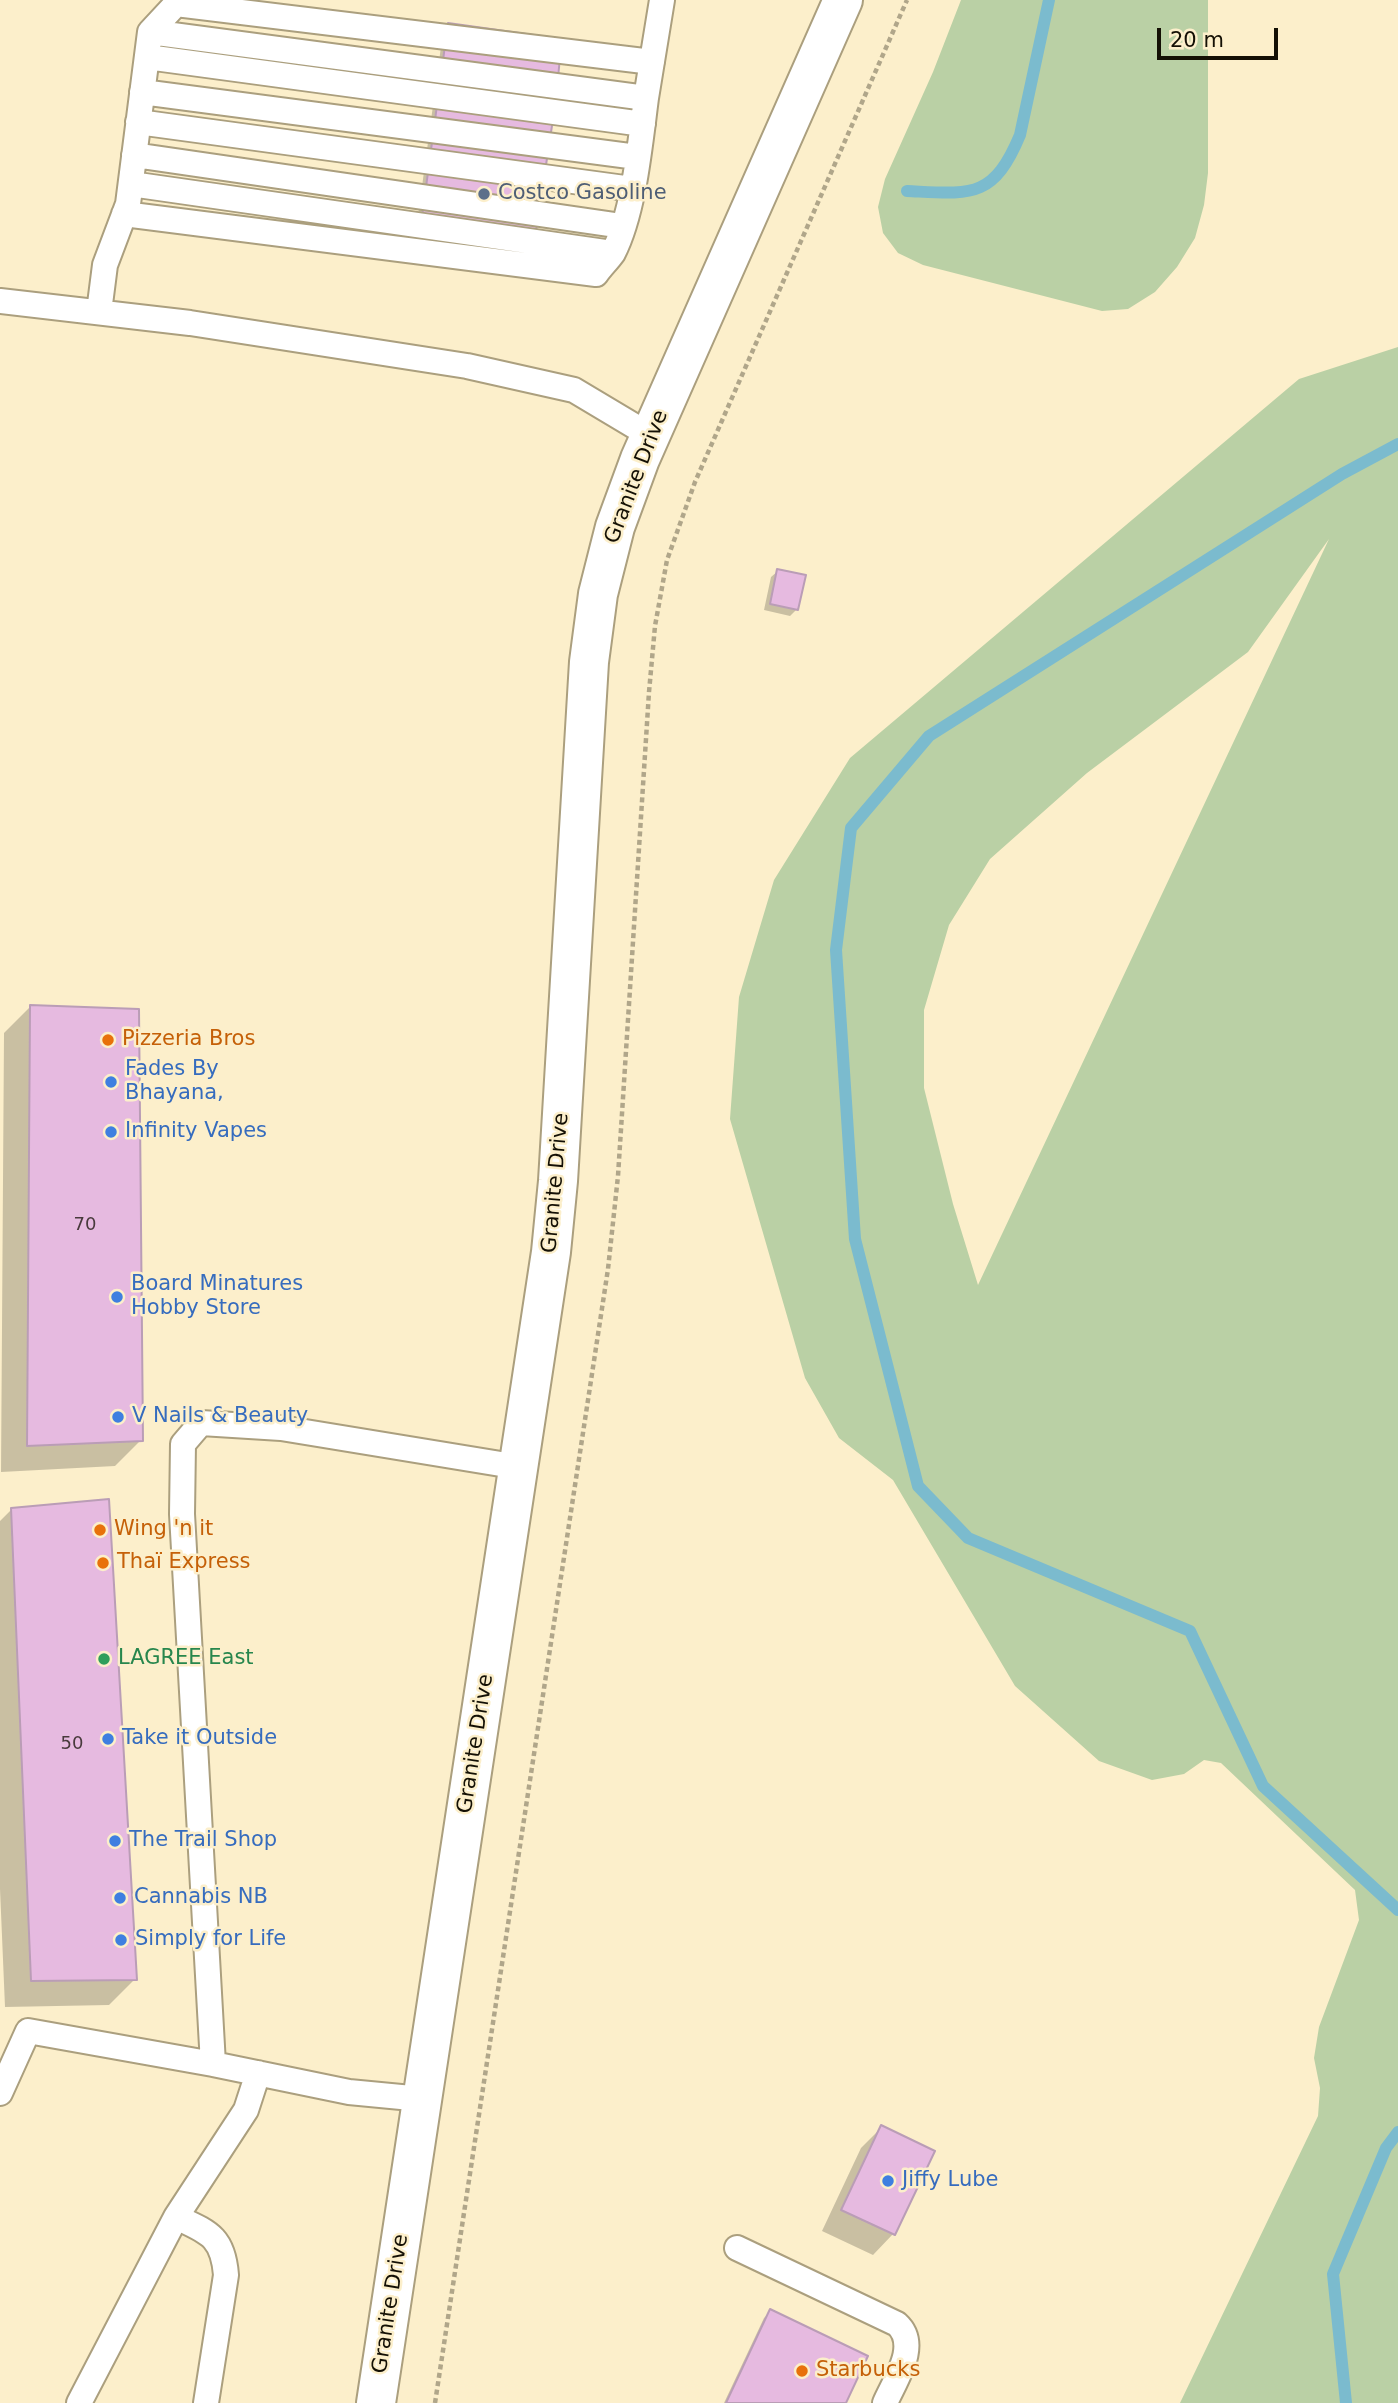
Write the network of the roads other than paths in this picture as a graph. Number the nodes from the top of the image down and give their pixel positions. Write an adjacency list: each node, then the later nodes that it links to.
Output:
1 (662, 0): 5 (lane)
2 (843, 0): 19 (street, Granite Drive)
3 (150, 32): 4 (lane); 5 (lane); 7 (lane)
4 (147, 57): 6 (lane); 9 (lane)
5 (652, 62): 7 (lane)
6 (142, 92): 8 (lane); 11 (lane)
7 (646, 98): 9 (lane)
8 (138, 122): 10 (lane); 13 (lane)
9 (643, 124): 11 (lane)
10 (134, 155): 12 (lane); 15 (lane)
11 (637, 158): 13 (lane)
12 (131, 184): 14 (lane); 16 (lane)
13 (632, 189): 15 (lane)
14 (124, 214): 16 (lane); 18 (lane)
15 (622, 226): 16 (lane)
16 (612, 253)
17 (0, 301): 18 (lane)
18 (99, 312): 19 (lane)
19 (651, 436): 20 (street, Granite Drive)
20 (519, 1467): 21 (lane); 24 (street, Granite Drive)
21 (214, 2064): 22 (lane); 23 (lane)
22 (258, 2073): 24 (lane); 25 (lane)
23 (0, 2094)
24 (422, 2099): 29 (street, Granite Drive)
25 (176, 2217): 27 (lane); 28 (lane)
26 (737, 2248): 30 (lane)
27 (79, 2403)
28 (206, 2403)
29 (376, 2403)
30 (885, 2403)

